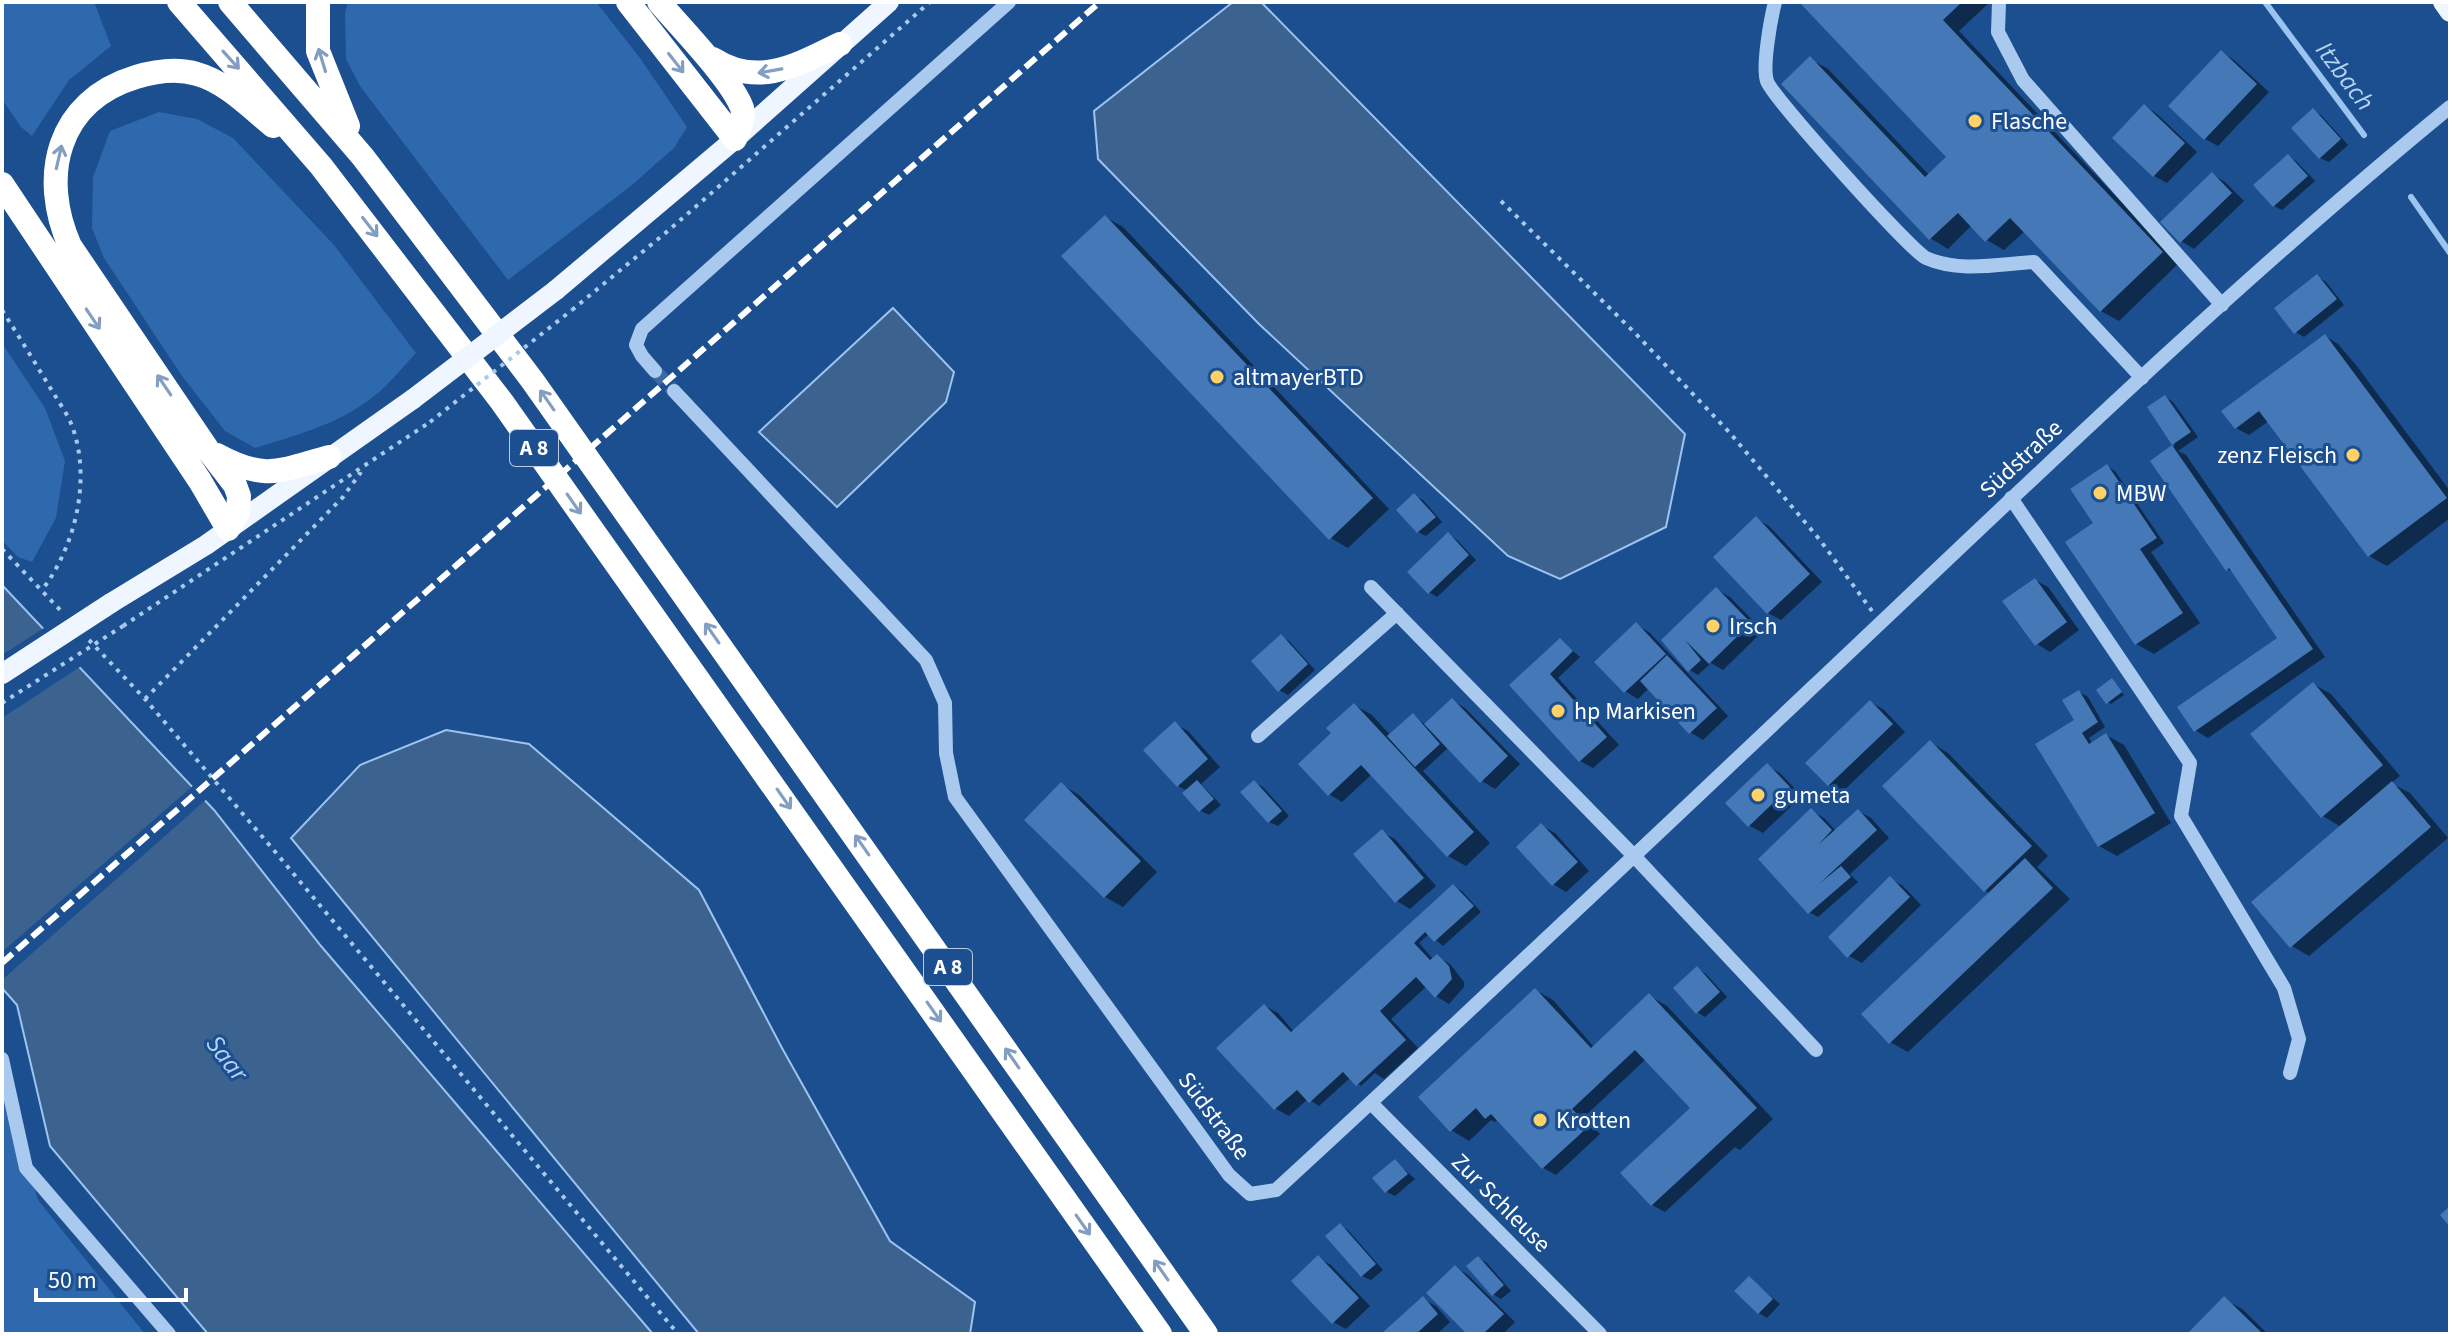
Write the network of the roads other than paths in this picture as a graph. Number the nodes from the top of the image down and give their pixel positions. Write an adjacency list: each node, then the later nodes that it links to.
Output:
1 (179, 2): 17 (highway, A 8, one-way to 17)
2 (230, 2): 16 (highway, A 8)
3 (318, 2): 16 (highway, one-way to 3)
4 (628, 2): 15 (highway, one-way to 15)
5 (659, 2): 13 (highway)
6 (889, 2): 12 (main road)
7 (1009, 2): 20 (street)
8 (1775, 2): 21 (street)
9 (1999, 2): 19 (street)
10 (2443, 2): 11 (main road)
11 (2450, 12)
12 (840, 44): 13 (highway, one-way to 13); 15 (main road)
13 (701, 52): 15 (highway)
14 (2450, 107): 19 (street, Südstraße)
15 (735, 139): 24 (main road, bridge)
16 (363, 157): 38 (highway, A 8, one-way to 16)
17 (321, 166): 23 (highway, one-way to 17); 37 (highway, A 8, one-way to 37)
18 (2, 184): 26 (highway, one-way to 26)
19 (2222, 305): 21 (street, Südstraße)
20 (655, 371)
21 (2142, 378): 25 (street, Südstraße)
22 (674, 391): 35 (street, Südstraße)
23 (208, 450): 24 (highway); 26 (highway)
24 (329, 457): 26 (main road)
25 (2011, 498): 31 (street, Südstraße); 34 (street)
26 (228, 529): 29 (main road, bridge)
27 (1371, 587): 28 (street)
28 (1397, 613): 30 (street); 31 (street)
29 (2, 674)
30 (1258, 736)
31 (1634, 856): 32 (street); 35 (street, Südstraße)
32 (1816, 1050)
33 (2, 1059): 36 (street)
34 (2290, 1073)
35 (1371, 1103): 39 (street, Zur Schleuse)
36 (169, 1334)
37 (1160, 1334)
38 (1206, 1334)
39 (1600, 1334)

